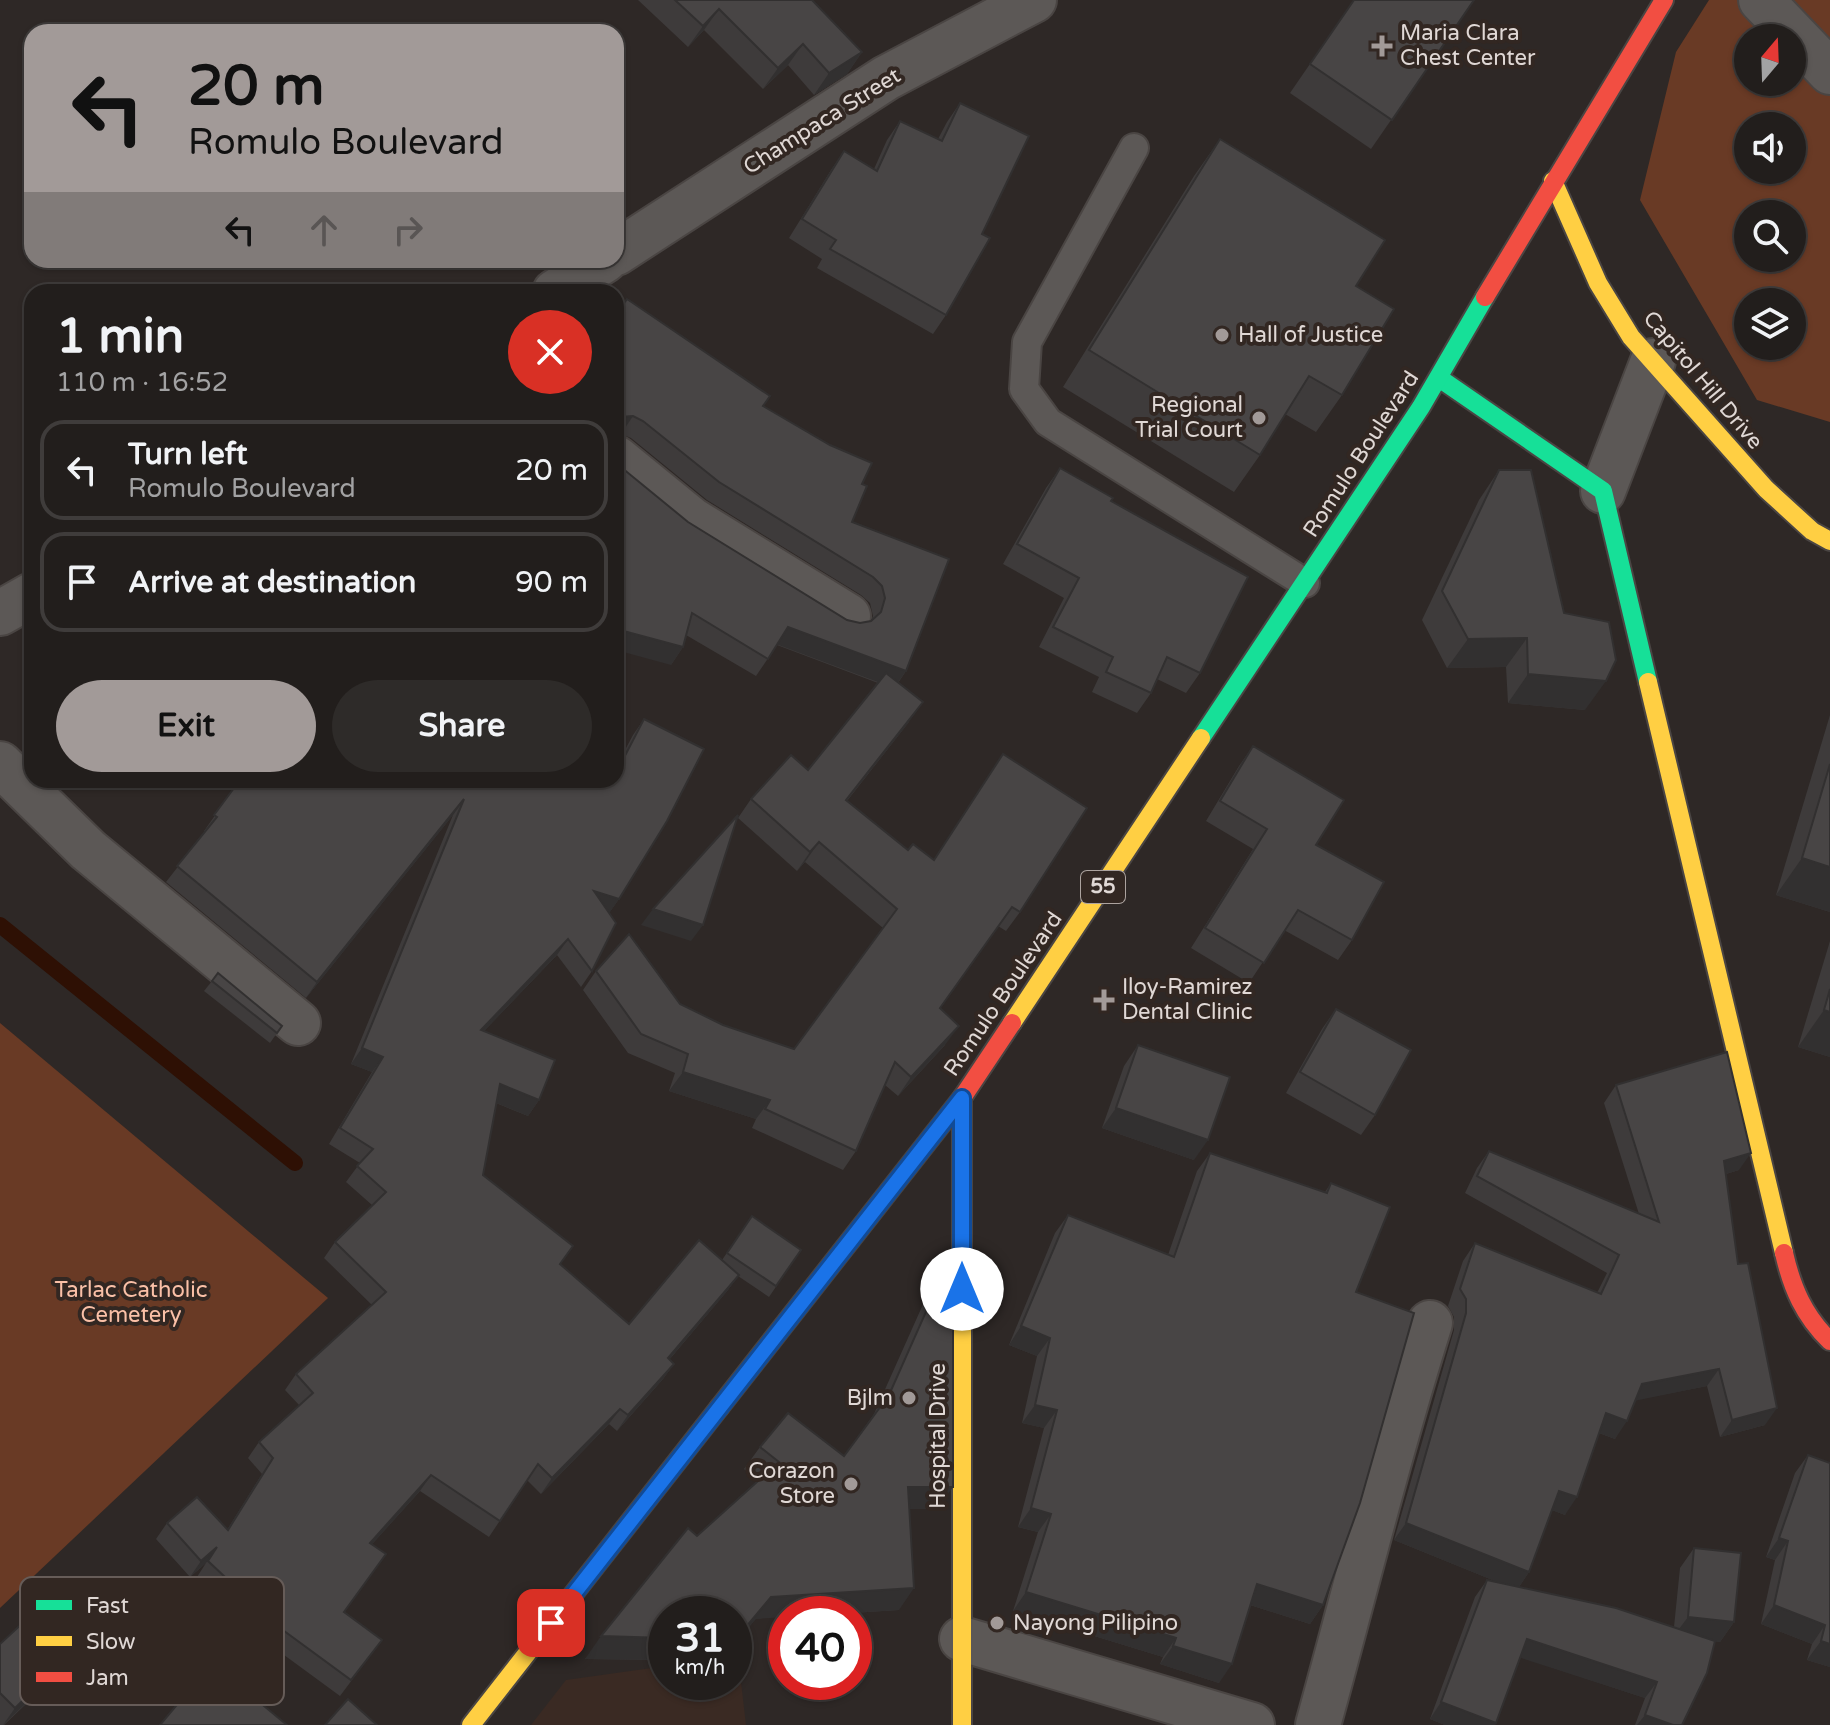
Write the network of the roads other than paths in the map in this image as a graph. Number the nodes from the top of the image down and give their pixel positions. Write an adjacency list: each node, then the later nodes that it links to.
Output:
1 (1034, 0): 6 (street, Champaca Street)
2 (1664, 0): 8 (main road, Romulo Boulevard / 55)
3 (1761, 0): 5 (street)
4 (854, 44): 6 (street)
5 (1830, 72)
6 (886, 78): 9 (street, Champaca Street)
7 (1134, 148): 17 (lane)
8 (1553, 181): 12 (main road, Capitol Hill Drive); 13 (main road, Romulo Boulevard / 55)
9 (624, 248)
10 (592, 268): 11 (street)
11 (568, 284)
12 (1653, 361): 15 (street); 16 (main road, Capitol Hill Drive)
13 (1439, 378): 15 (main road); 17 (main road, Romulo Boulevard / 55)
14 (624, 465): 20 (street)
15 (1603, 491): 27 (main road)
16 (1830, 541)
17 (1305, 583): 25 (main road, Romulo Boulevard / 55)
18 (24, 600): 19 (street)
19 (0, 613)
20 (848, 616)
21 (0, 764): 22 (street)
22 (24, 787)
23 (25, 788): 24 (street)
24 (298, 1023)
25 (962, 1098): 28 (main road, Hospital Drive); 29 (main road, Romulo Boulevard / 55)
26 (1430, 1323): 32 (street)
27 (1830, 1341)
28 (962, 1639): 30 (main road, Hospital Drive); 31 (street)
29 (471, 1725)
30 (962, 1725)
31 (1252, 1725)
32 (1318, 1725)

